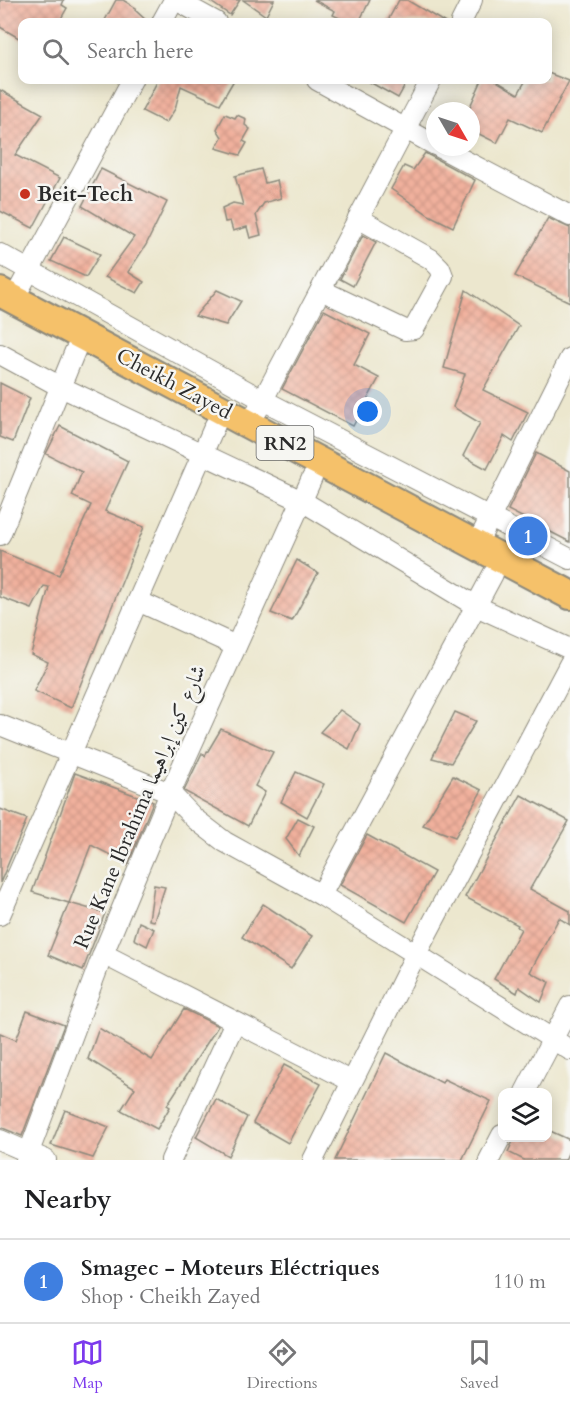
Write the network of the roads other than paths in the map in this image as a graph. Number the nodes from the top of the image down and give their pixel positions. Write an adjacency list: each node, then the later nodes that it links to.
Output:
1 (175, 0): 3 (street); 4 (street)
2 (472, 0): 5 (street)
3 (164, 18)
4 (209, 18)
5 (463, 18)
6 (130, 84): 15 (street)
7 (324, 84): 9 (street)
8 (429, 84): 9 (street)
9 (405, 129): 10 (street); 13 (street)
10 (426, 140)
11 (456, 156): 12 (street)
12 (570, 216)
13 (358, 218): 16 (street); 16 (street)
14 (0, 254): 15 (street)
15 (30, 270): 17 (street); 22 (street)
16 (321, 290): 22 (street)
17 (5, 301): 18 (highway, Cheikh Zayed / RN2); 22 (highway, Cheikh Zayed / RN2)
18 (75, 351): 21 (street); 23 (highway, Cheikh Zayed / RN2)
19 (0, 354): 21 (street)
20 (570, 358): 26 (street)
21 (61, 387): 24 (street); 27 (street)
22 (257, 412): 26 (street); 28 (highway, Cheikh Zayed / RN2)
23 (215, 425): 24 (street); 25 (highway, Cheikh Zayed / RN2)
24 (203, 453): 25 (street); 32 (street)
25 (307, 490): 30 (highway, Cheikh Zayed / RN2); 33 (street); 35 (street, Rue Kane Ibrahima شارع كين إبراهيما)
26 (489, 519): 28 (street); 29 (street)
27 (0, 535)
28 (477, 544): 31 (highway, Cheikh Zayed / RN2)
29 (570, 559)
30 (493, 574): 33 (street); 34 (highway, Cheikh Zayed / RN2)
31 (570, 595)
32 (138, 602): 35 (street); 39 (street)
33 (476, 606): 36 (street); 41 (street)
34 (570, 615)
35 (236, 646): 40 (street, Rue Kane Ibrahima شارع كين إبراهيما)
36 (570, 649)
37 (570, 663): 44 (street)
38 (0, 725): 39 (street)
39 (70, 753): 40 (street); 42 (street)
40 (170, 794): 41 (street); 43 (street, Rue Kane Ibrahima شارع كين إبراهيما)
41 (321, 895): 44 (street)
42 (0, 915)
43 (103, 954): 46 (street); 52 (street, Rue Kane Ibrahima شارع كين إبراهيما)
44 (416, 954): 47 (street); 48 (street)
45 (570, 1006): 47 (street)
46 (235, 1022): 48 (street); 53 (street)
47 (561, 1045): 49 (street)
48 (351, 1081): 54 (street)
49 (528, 1088)
50 (0, 1140): 52 (street)
51 (498, 1142): 55 (street)
52 (34, 1157)
53 (171, 1160)
54 (313, 1160)
55 (489, 1160)

